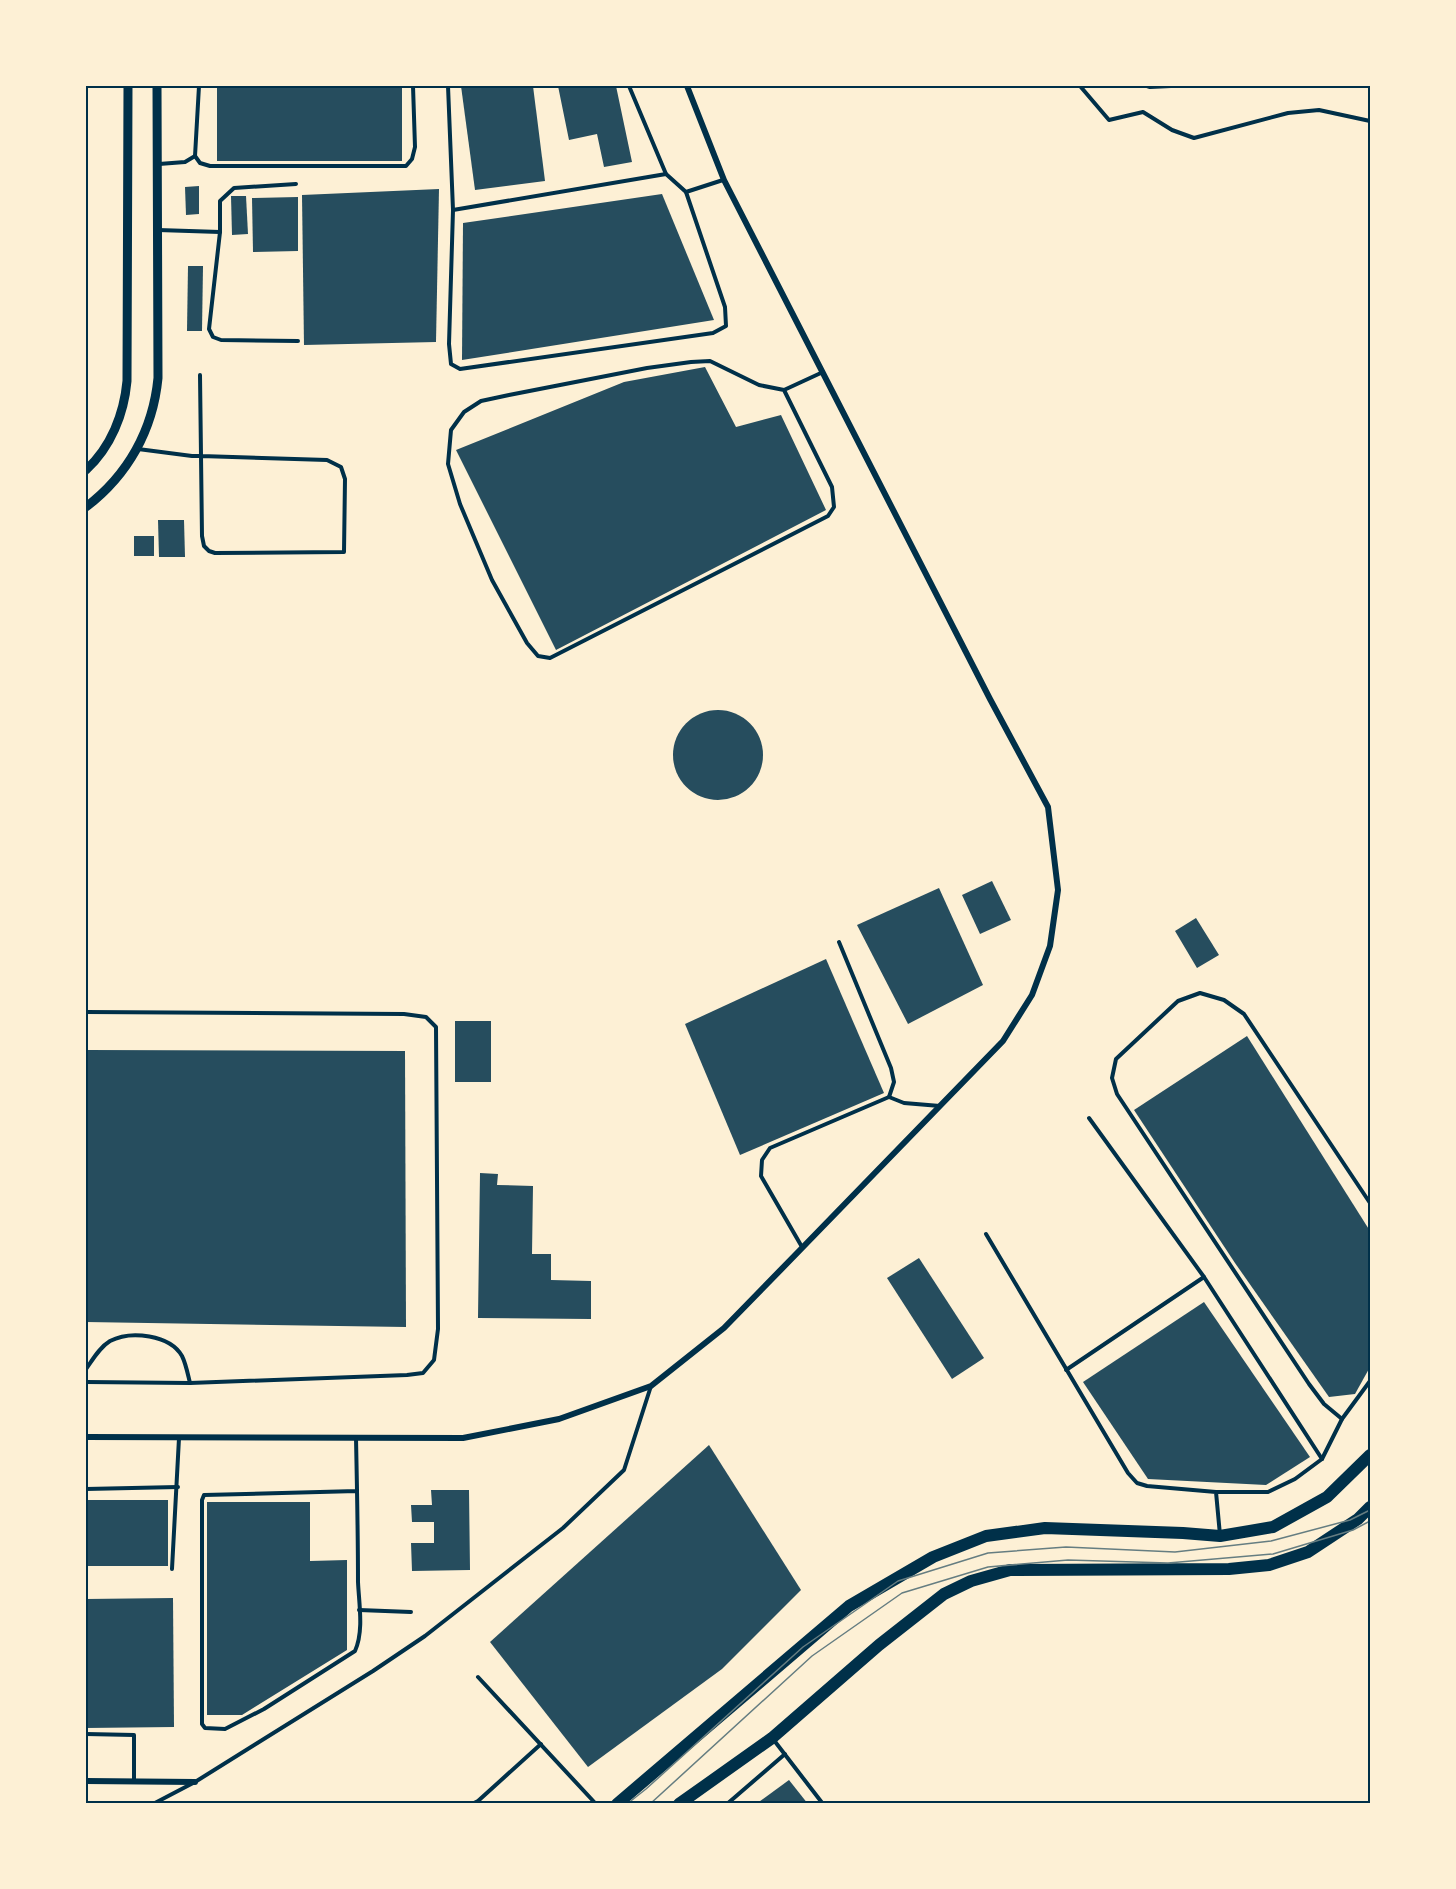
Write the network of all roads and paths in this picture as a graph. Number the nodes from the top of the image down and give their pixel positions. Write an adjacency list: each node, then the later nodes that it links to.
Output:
1 (128, 86): 27 (street)
2 (157, 86): 13 (street)
3 (199, 86): 12 (lane)
4 (413, 86): 12 (lane)
5 (448, 86): 18 (lane)
6 (629, 86): 14 (lane)
7 (687, 86): 15 (street)
8 (1080, 86): 11 (lane)
9 (1147, 86): 10 (lane)
10 (1171, 86)
11 (1371, 121)
12 (195, 156): 13 (lane)
13 (157, 164): 19 (street)
14 (666, 174): 17 (lane); 18 (lane)
15 (724, 180): 17 (lane); 22 (street)
16 (296, 184): 20 (lane)
17 (686, 192): 18 (lane)
18 (453, 210)
19 (157, 230): 20 (lane); 25 (street)
20 (220, 232): 21 (lane)
21 (298, 341)
22 (824, 372): 24 (lane); 32 (street)
23 (200, 375): 26 (lane)
24 (784, 390): 24 (lane)
25 (137, 449): 26 (lane); 28 (street)
26 (201, 456): 26 (lane)
27 (86, 470)
28 (86, 507)
29 (839, 942): 31 (lane)
30 (86, 1012): 42 (lane)
31 (889, 1097): 32 (lane); 36 (lane)
32 (940, 1106): 36 (street)
33 (1089, 1118): 37 (lane)
34 (1371, 1203): 45 (lane)
35 (986, 1234): 39 (lane)
36 (802, 1248): 43 (street)
37 (1204, 1277): 39 (lane); 50 (lane)
38 (86, 1369): 42 (lane)
39 (1066, 1370): 54 (lane)
40 (1371, 1381): 44 (lane)
41 (86, 1382): 42 (lane)
42 (190, 1383)
43 (651, 1386): 48 (street); 67 (lane)
44 (1369, 1389): 45 (lane)
45 (1342, 1419): 50 (lane)
46 (86, 1437): 47 (street)
47 (179, 1438): 48 (street); 51 (lane)
48 (357, 1438): 53 (lane)
49 (1371, 1455): 56 (main road)
50 (1322, 1459): 54 (lane)
51 (178, 1487): 52 (lane); 57 (lane)
52 (86, 1489)
53 (357, 1491): 58 (lane); 58 (lane)
54 (1216, 1492): 56 (lane)
55 (1371, 1507): 62 (main road)
56 (1220, 1536): 71 (main road)
57 (172, 1569)
58 (359, 1610): 59 (lane)
59 (411, 1612)
60 (478, 1677): 63 (lane)
61 (86, 1734): 66 (lane)
62 (772, 1738): 64 (lane); 72 (main road)
63 (541, 1744): 69 (lane); 70 (lane)
64 (785, 1754): 73 (lane); 74 (lane)
65 (86, 1781): 66 (street)
66 (134, 1781): 67 (street)
67 (195, 1782): 68 (lane)
68 (153, 1803)
69 (472, 1803)
70 (596, 1803)
71 (617, 1803)
72 (679, 1803)
73 (727, 1803)
74 (823, 1803)

